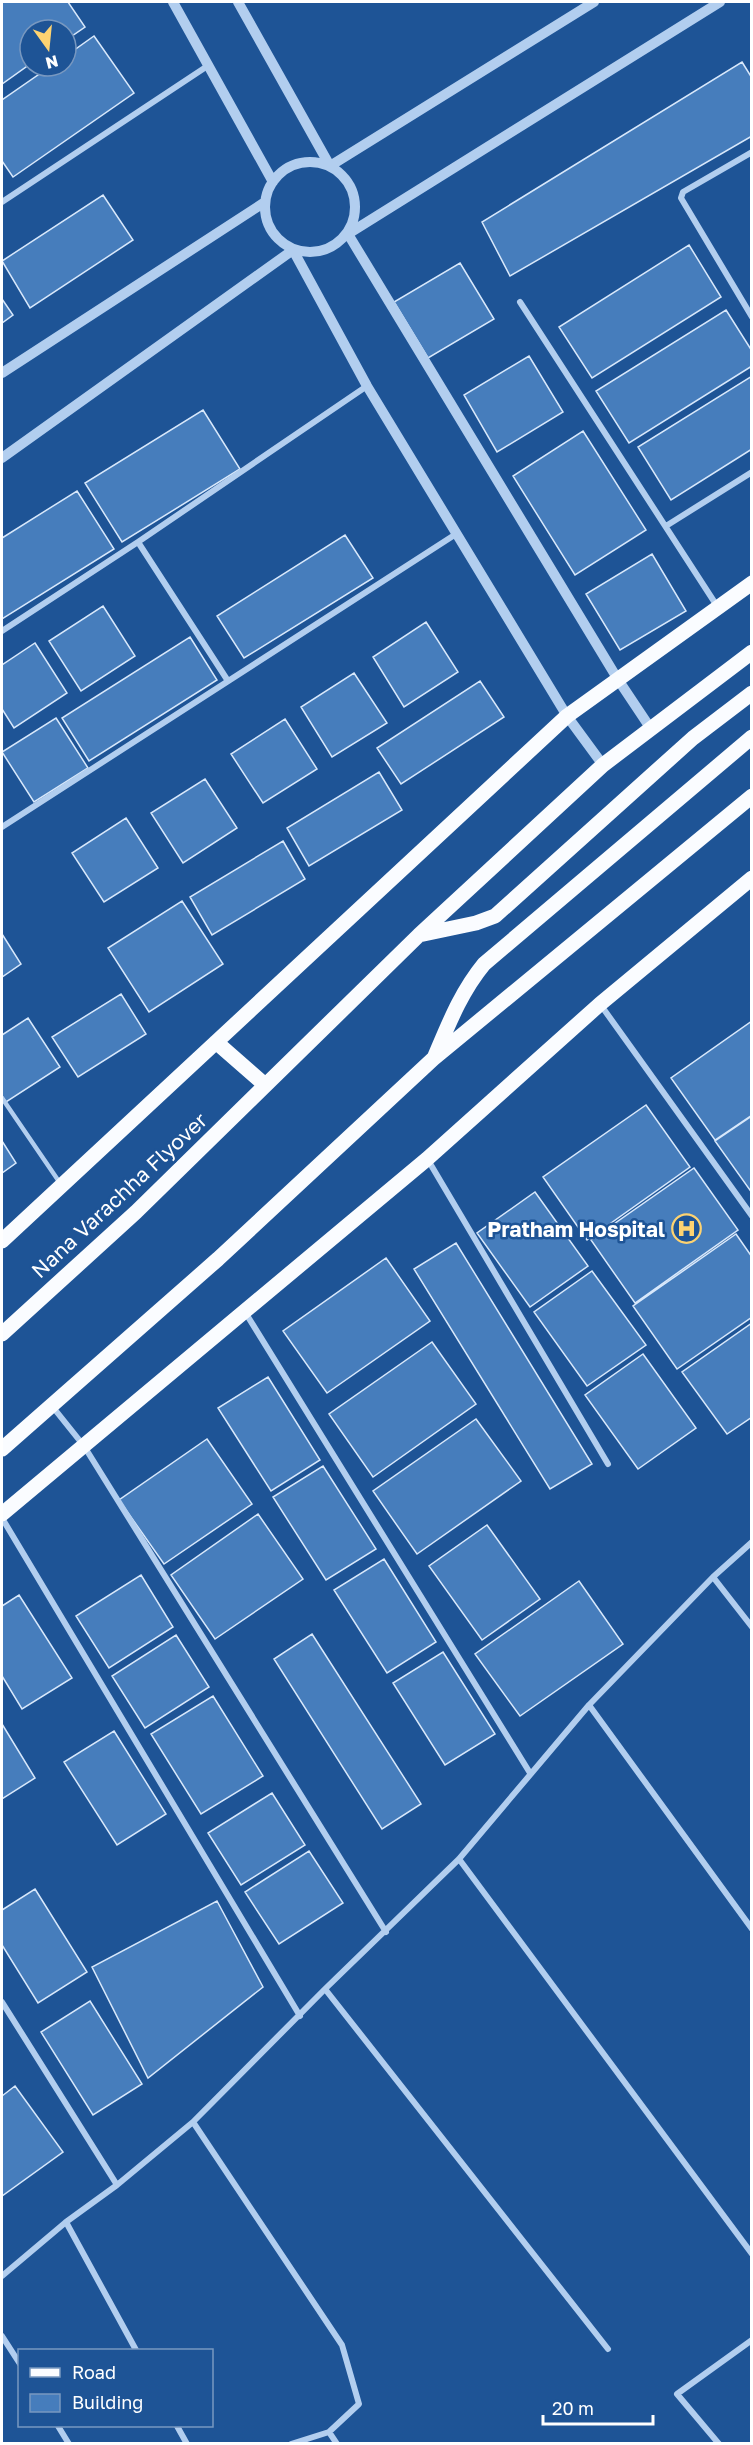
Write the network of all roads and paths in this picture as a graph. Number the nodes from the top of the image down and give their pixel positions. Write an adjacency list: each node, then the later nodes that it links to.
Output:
1 (173, 2): 5 (street)
2 (238, 2): 7 (street)
3 (594, 2): 7 (street)
4 (720, 2): 11 (street)
5 (209, 65): 8 (street); 9 (street)
6 (752, 152): 14 (street)
7 (330, 166): 8 (street); 11 (street)
8 (273, 182): 10 (street)
9 (2, 202)
10 (265, 202): 12 (street); 15 (street)
11 (348, 234): 12 (street); 26 (street)
12 (294, 250): 16 (street); 17 (street)
13 (520, 302): 19 (street)
14 (752, 317)
15 (2, 373)
16 (367, 386): 20 (street); 21 (street)
17 (2, 458)
18 (752, 472): 19 (street)
19 (666, 526): 23 (street)
20 (456, 534): 27 (street); 29 (street)
21 (138, 542): 24 (street); 27 (street)
22 (752, 583): 23 (main road)
23 (717, 607): 26 (main road)
24 (2, 631)
25 (752, 652): 30 (main road, Nana Varachha Flyover)
26 (617, 678): 29 (main road); 30 (street)
27 (228, 681): 34 (street)
28 (752, 693): 36 (main road)
29 (567, 716): 32 (street); 38 (main road)
30 (651, 729): 32 (main road, Nana Varachha Flyover)
31 (752, 737): 39 (main road)
32 (603, 765): 36 (main road, Nana Varachha Flyover)
33 (752, 796): 39 (main road)
34 (2, 827)
35 (752, 878): 37 (main road)
36 (419, 935): 40 (main road, Nana Varachha Flyover)
37 (600, 1004): 42 (main road); 44 (street)
38 (216, 1042): 40 (main road); 43 (main road)
39 (433, 1059): 48 (main road)
40 (265, 1085): 47 (main road, Nana Varachha Flyover)
41 (2, 1098): 43 (lane)
42 (427, 1159): 46 (main road); 51 (street)
43 (62, 1185): 45 (main road)
44 (752, 1216)
45 (2, 1241)
46 (245, 1312): 49 (main road); 57 (street)
47 (2, 1334)
48 (51, 1405): 49 (street); 50 (main road)
49 (84, 1446): 52 (main road); 60 (street)
50 (2, 1449)
51 (608, 1464)
52 (2, 1516): 63 (street)
53 (752, 1542): 54 (street)
54 (713, 1577): 55 (street); 56 (street)
55 (752, 1627)
56 (589, 1705): 57 (street); 59 (street)
57 (530, 1773): 58 (street)
58 (459, 1859): 60 (street); 67 (street)
59 (752, 1929)
60 (386, 1932): 61 (street)
61 (325, 1989): 63 (street); 72 (street)
62 (2, 2002): 65 (street)
63 (300, 2016): 64 (street)
64 (193, 2122): 65 (street); 76 (street)
65 (117, 2185): 66 (street)
66 (66, 2222): 68 (street); 71 (street)
67 (752, 2254)
68 (2, 2276)
69 (2, 2336): 73 (street)
70 (752, 2340): 81 (street)
71 (135, 2349)
72 (608, 2349)
73 (18, 2361)
74 (59, 2427): 77 (street)
75 (178, 2427): 78 (street)
76 (329, 2432): 79 (street); 80 (street)
77 (69, 2444)
78 (187, 2444)
79 (291, 2444)
80 (337, 2444)
81 (719, 2444)

